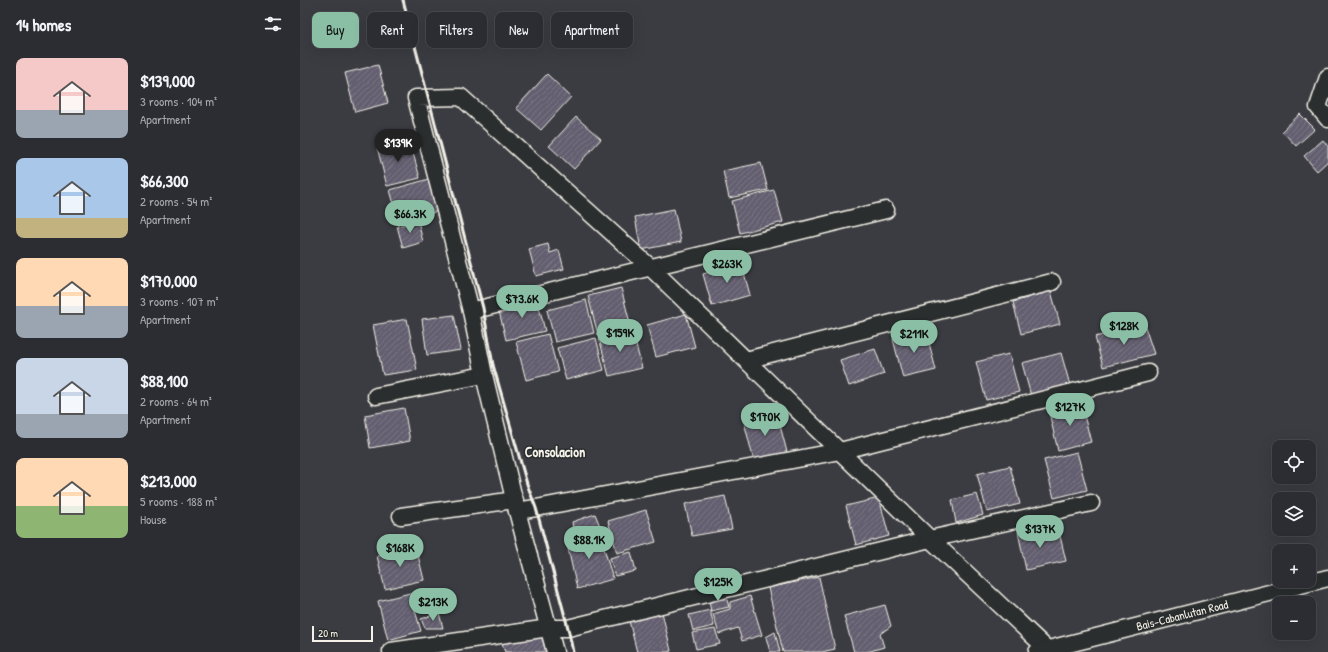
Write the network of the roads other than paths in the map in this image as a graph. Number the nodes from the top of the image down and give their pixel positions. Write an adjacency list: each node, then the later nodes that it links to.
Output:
1 (1328, 77): 2 (street)
2 (1328, 119)
3 (886, 210): 4 (street)
4 (650, 267): 6 (street); 6 (street); 7 (street)
5 (1052, 282): 7 (street)
6 (471, 311): 9 (street)
7 (746, 360): 11 (street)
8 (1148, 373): 11 (street)
9 (484, 375): 10 (street); 13 (street)
10 (376, 396)
11 (840, 451): 13 (street); 15 (street)
12 (1091, 503): 15 (street)
13 (516, 505): 14 (street); 17 (street)
14 (401, 516)
15 (930, 539): 17 (street); 19 (street)
16 (1328, 578): 19 (street, Bais-Cabanlutan Road)
17 (549, 628): 18 (street); 20 (street)
18 (391, 651)
19 (1041, 651)
20 (555, 652)

